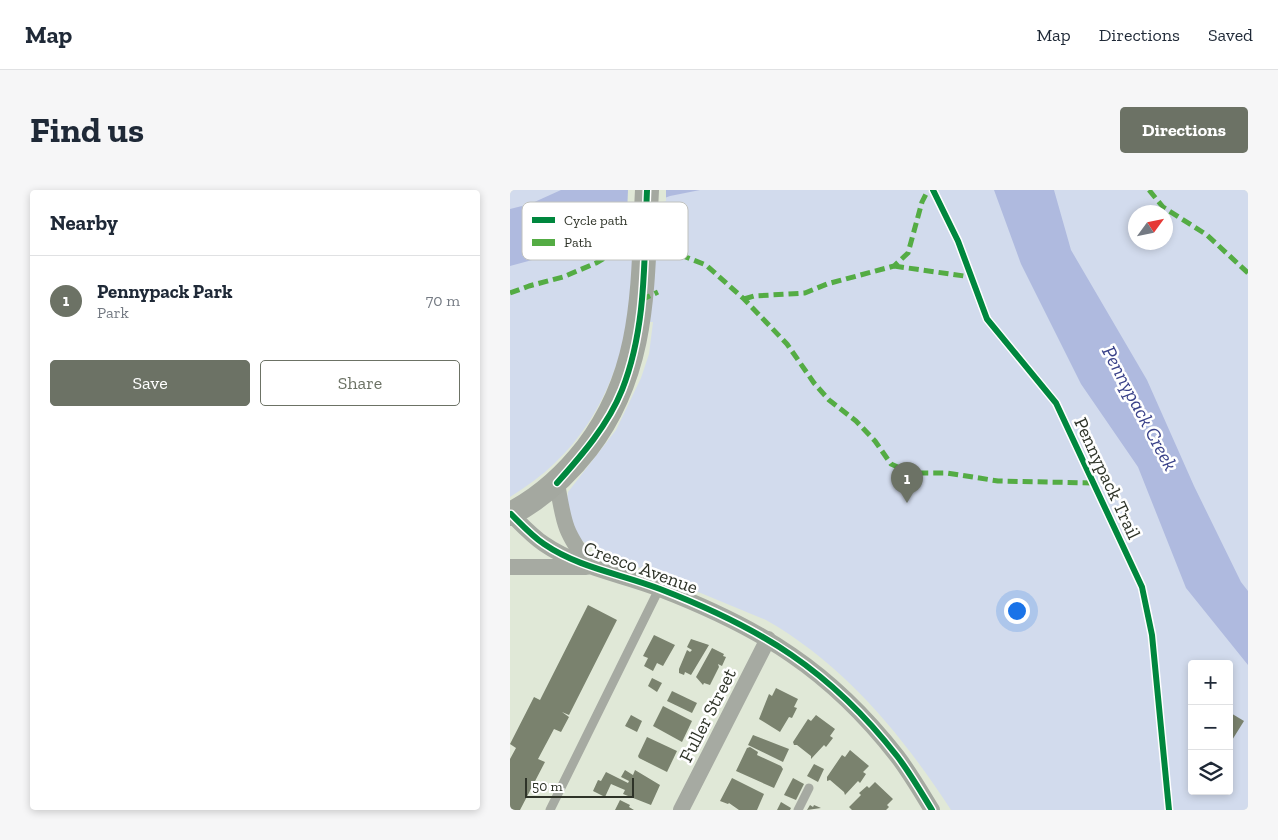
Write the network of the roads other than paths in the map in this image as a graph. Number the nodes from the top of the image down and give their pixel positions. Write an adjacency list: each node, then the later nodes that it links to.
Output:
1 (644, 260): 2 (main road)
2 (557, 483): 3 (main road); 5 (street)
3 (510, 514): 5 (street, Cresco Avenue)
4 (510, 567): 5 (street, Cresco Avenue)
5 (591, 567): 6 (street, Cresco Avenue)
6 (659, 589): 7 (street, Cresco Avenue); 9 (lane)
7 (768, 639): 10 (street, Fuller Street); 12 (street, Cresco Avenue)
8 (809, 788): 11 (lane)
9 (550, 810)
10 (681, 810)
11 (798, 810)
12 (932, 810)

